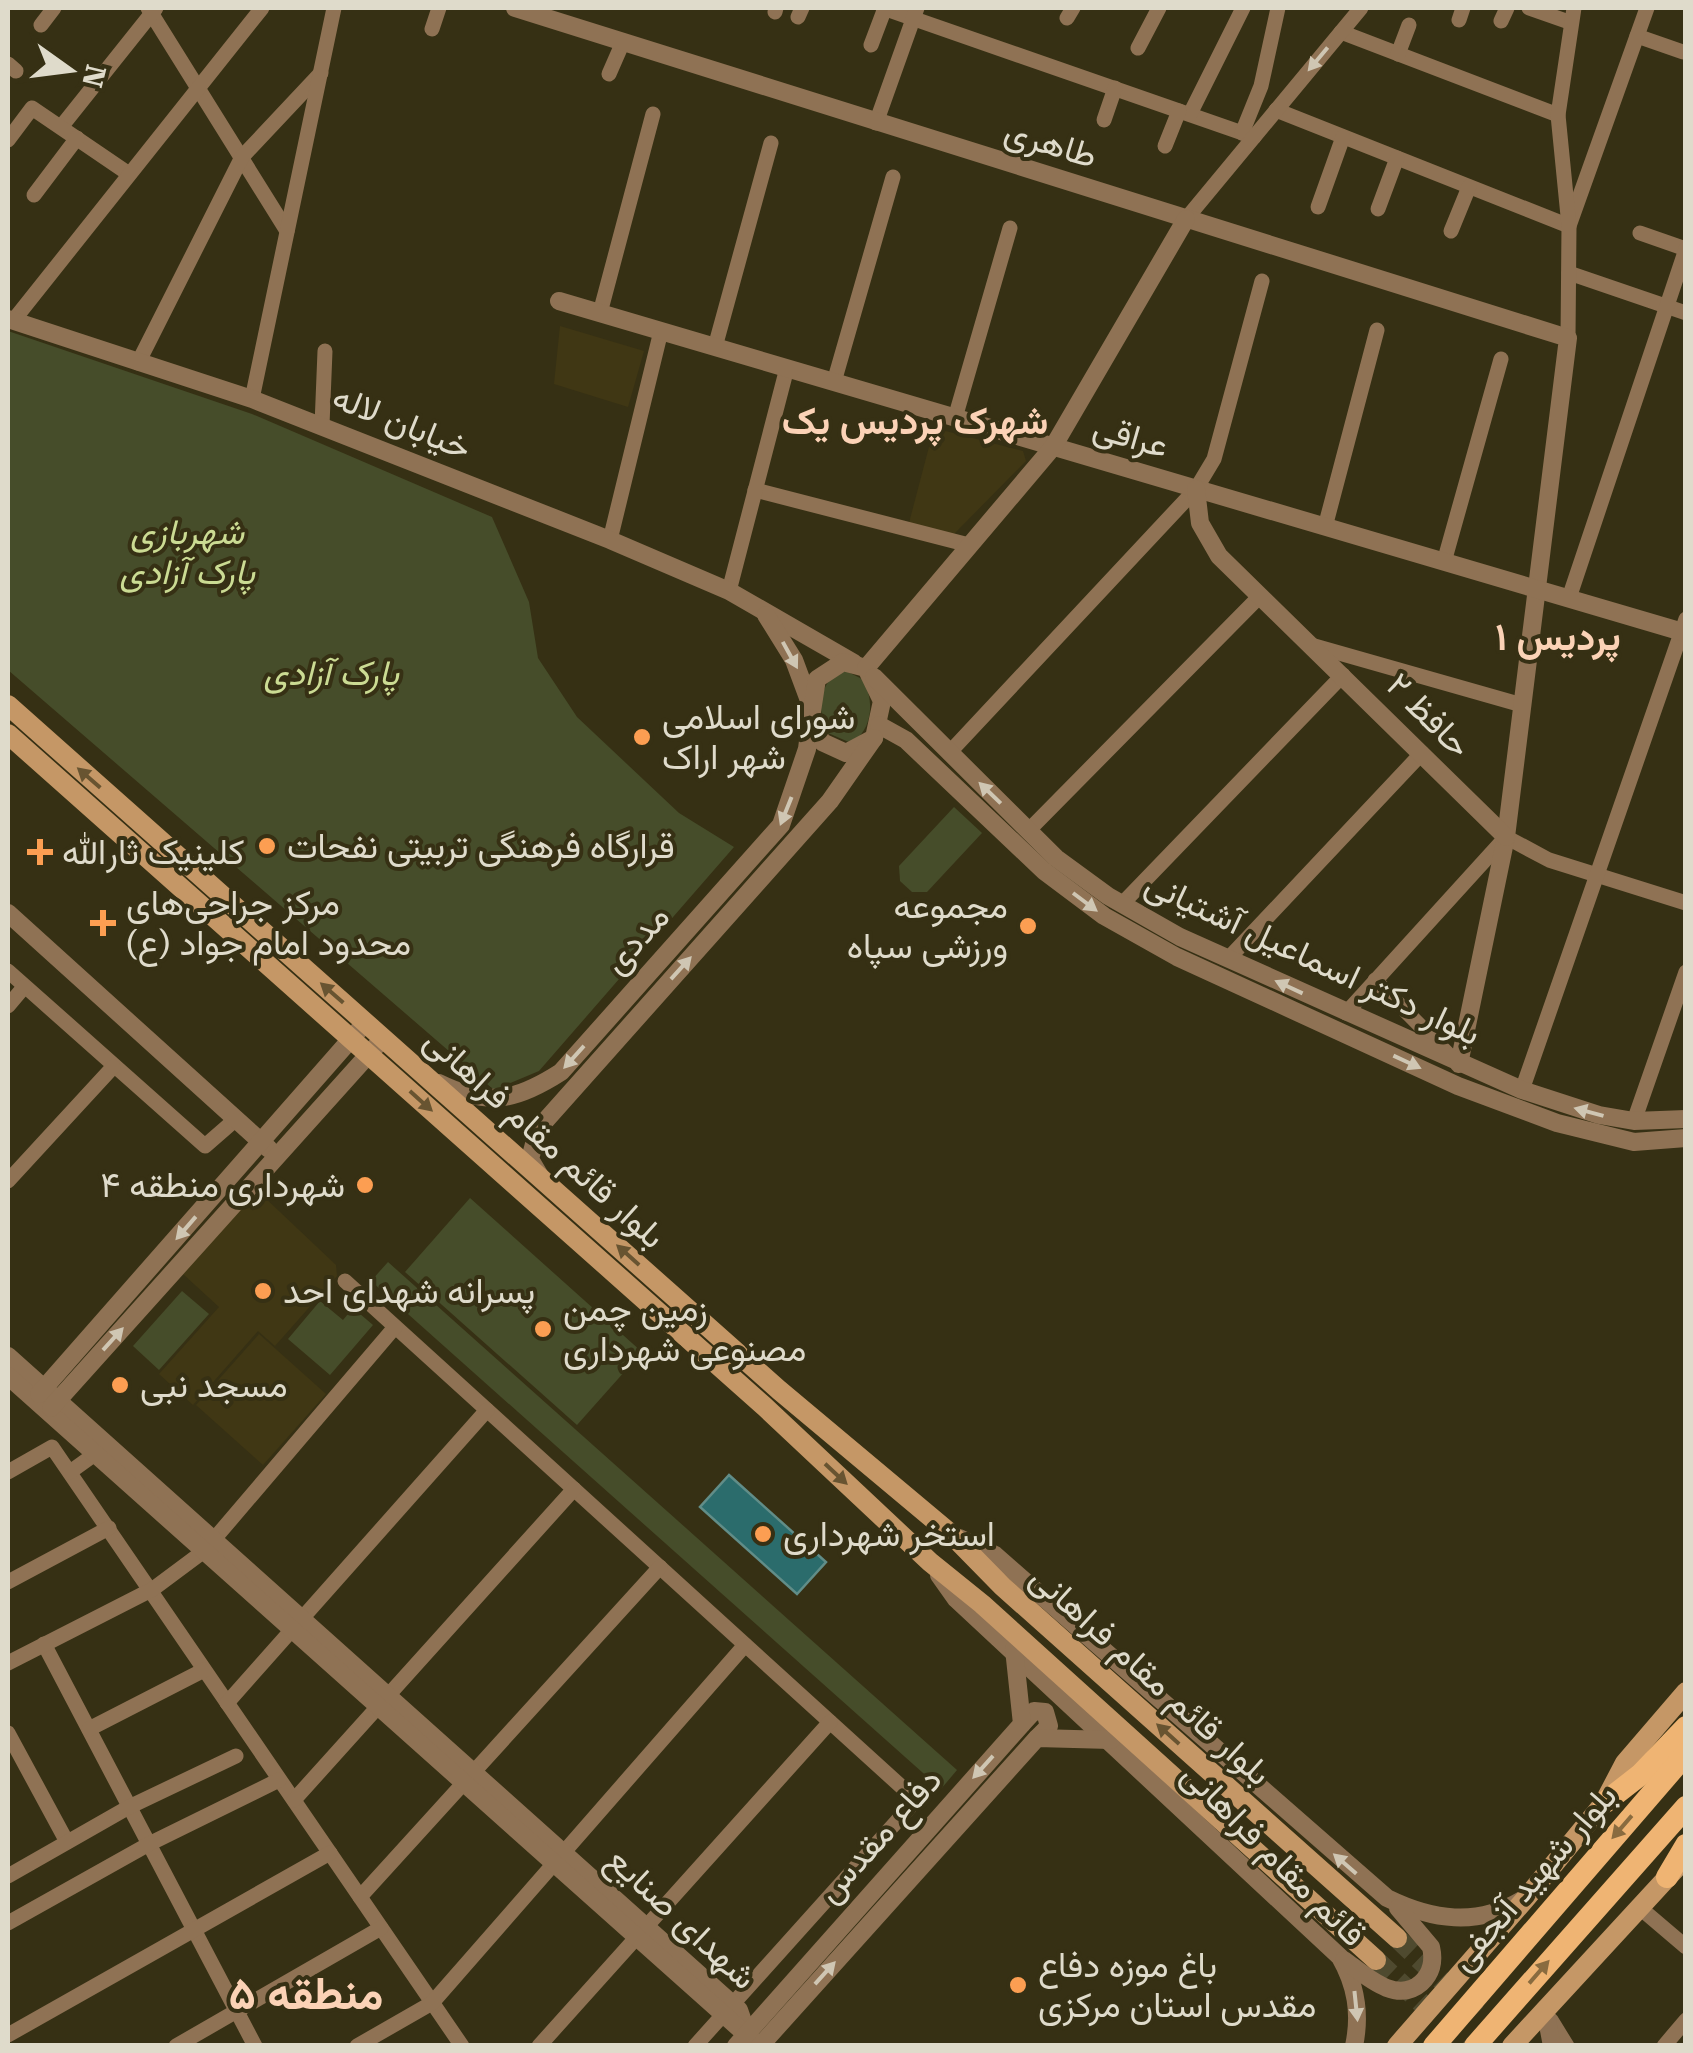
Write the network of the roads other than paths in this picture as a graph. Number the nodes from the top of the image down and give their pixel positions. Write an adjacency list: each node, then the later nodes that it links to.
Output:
1 (54, 8): 16 (street)
2 (262, 8): 28 (street)
3 (334, 8): 26 (street)
4 (439, 8): 18 (street)
5 (516, 8): 21 (street, طاهری)
6 (884, 8): 14 (street); 22 (street)
7 (1160, 8): 23 (street)
8 (1243, 8): 31 (street)
9 (1278, 8): 38 (street)
10 (1361, 8): 19 (street)
11 (1647, 8): 20 (street)
12 (152, 9): 28 (street); 36 (street)
13 (1540, 9): 15 (street)
14 (915, 13): 29 (street); 35 (street)
15 (1571, 15): 33 (street)
16 (41, 25)
17 (1409, 25): 25 (street)
18 (432, 29)
19 (1341, 32): 25 (street); 30 (street, one-way to 30)
20 (1636, 36): 24 (street); 52 (street)
21 (623, 42): 27 (street); 35 (street, طاهری)
22 (871, 45)
23 (1138, 48)
24 (1682, 52)
25 (1398, 54): 33 (street)
26 (321, 72): 43 (street); 54 (street)
27 (609, 74)
28 (198, 87): 43 (street); 45 (street)
29 (1115, 88): 31 (street); 34 (street)
30 (1276, 110): 38 (street); 39 (street)
31 (1184, 112): 38 (street); 42 (street)
32 (653, 114): 62 (street)
33 (1558, 115): 52 (street)
34 (1104, 120)
35 (876, 122): 51 (street, طاهری)
36 (61, 127): 37 (street); 40 (street)
37 (10, 130)
38 (1248, 135): 51 (street)
39 (1343, 137): 44 (street); 49 (street)
40 (77, 138): 45 (street); 48 (street)
41 (771, 144): 68 (street)
42 (1165, 146)
43 (242, 158): 54 (street); 71 (street)
44 (1396, 158): 47 (street); 50 (street)
45 (129, 174): 64 (street)
46 (893, 177): 73 (street)
47 (1469, 187): 52 (street); 55 (street)
48 (34, 196)
49 (1318, 207)
50 (1378, 208)
51 (1186, 219): 67 (street, طاهری); 77 (street)
52 (1569, 226): 58 (street)
53 (1010, 228): 75 (street)
54 (287, 231): 74 (street)
55 (1451, 231)
56 (1640, 233): 57 (street)
57 (1686, 249): 61 (street)
58 (1569, 273): 61 (street); 67 (street)
59 (1262, 281): 78 (street)
60 (559, 302): 62 (street, عراقی)
61 (1666, 307): 63 (street); 87 (street)
62 (600, 314): 66 (street, عراقی)
63 (1686, 314)
64 (10, 320): 71 (street, خیابان لاله)
65 (1377, 330): 80 (street)
66 (661, 332): 68 (street, عراقی); 81 (street)
67 (1568, 338): 84 (street)
68 (715, 347): 72 (street, عراقی)
69 (325, 351): 76 (street)
70 (1500, 360): 83 (street)
71 (138, 363): 74 (street, خیابان لاله)
72 (787, 368): 73 (street, عراقی); 79 (street)
73 (834, 382): 75 (street, عراقی)
74 (252, 399): 76 (street, خیابان لاله)
75 (955, 418): 77 (street, عراقی)
76 (322, 425): 81 (street, خیابان لاله)
77 (1053, 447): 78 (street, عراقی); 82 (street)
78 (1196, 489): 80 (street, عراقی); 86 (street, حافظ ۲); 99 (street)
79 (755, 490): 82 (street); 85 (street)
80 (1326, 527): 83 (street, عراقی)
81 (610, 540): 85 (street, خیابان لاله)
82 (969, 545): 91 (street)
83 (1444, 562): 84 (street, عراقی)
84 (1536, 589): 87 (street, عراقی); 93 (street)
85 (729, 591): 88 (street, خیابان لاله)
86 (1260, 596): 90 (street, حافظ ۲); 100 (street)
87 (1568, 598): 89 (street, عراقی)
88 (763, 610): 91 (street, خیابان لاله); 95 (street, one-way to 95)
89 (1684, 628): 102 (street)
90 (1311, 644): 92 (street, حافظ ۲); 93 (street)
91 (865, 670): 95 (street); 96 (street); 99 (street, بلوار دکتر اسماعیل آشتیانی)
92 (1343, 675): 98 (street, حافظ ۲); 104 (street)
93 (1522, 704): 101 (street)
94 (8, 705): 113 (main road, بلوار قائم مقام فراهانی, one-way to 94)
95 (811, 711): 96 (street); 118 (street, مددی, one-way to 118)
96 (877, 731): 120 (street, مددی, one-way to 96); 124 (street, بلوار دکتر اسماعیل آشتیانی, one-way to 124)
97 (8, 734): 113 (main road, بلوار قائم مقام فراهانی)
98 (1422, 753): 101 (street, حافظ ۲); 106 (street)
99 (949, 754): 100 (street, بلوار دکتر اسماعیل آشتیانی, one-way to 99)
100 (1028, 831): 104 (street, بلوار دکتر اسماعیل آشتیانی)
101 (1506, 837): 102 (street, حافظ ۲); 109 (street); 115 (street)
102 (1596, 876): 103 (street, حافظ ۲); 119 (street)
103 (1686, 903)
104 (1122, 904): 106 (street, بلوار دکتر اسماعیل آشتیانی)
105 (8, 913): 121 (street)
106 (1228, 959): 112 (street, بلوار دکتر اسماعیل آشتیانی, one-way to 106)
107 (8, 972): 110 (street)
108 (1686, 972): 123 (street)
109 (1376, 980): 112 (street); 115 (street)
110 (24, 987): 111 (street); 116 (street)
111 (8, 1006)
112 (1346, 1013): 115 (street, بلوار دکتر اسماعیل آشتیانی)
113 (358, 1031): 114 (main road, بلوار قائم مقام فراهانی); 125 (street)
114 (376, 1046): 117 (main road, بلوار قائم مقام فراهانی); 126 (street); 142 (main road, بلوار قائم مقام فراهانی, one-way to 142)
115 (1459, 1064): 119 (street, بلوار دکتر اسماعیل آشتیانی)
116 (114, 1067): 121 (street); 128 (street)
117 (428, 1078): 118 (street, مددی); 127 (main road, بلوار قائم مقام فراهانی)
118 (533, 1090): 120 (street)
119 (1522, 1090): 123 (street, بلوار دکتر اسماعیل آشتیانی, one-way to 119)
120 (561, 1102): 127 (street, مددی)
121 (236, 1119): 125 (street)
122 (1686, 1119): 123 (street, بلوار دکتر اسماعیل آشتیانی)
123 (1634, 1120)
124 (1686, 1138)
125 (261, 1142): 126 (street); 133 (street, one-way to 133)
126 (277, 1156): 133 (street, one-way to 126)
127 (543, 1180): 140 (main road, بلوار قائم مقام فراهانی, one-way to 127)
128 (8, 1182)
129 (344, 1281): 130 (street)
130 (395, 1326): 134 (street); 141 (street)
131 (8, 1356): 133 (street, شهدای صنایع)
132 (9, 1380): 133 (street, شهدای صنایع)
133 (46, 1400): 135 (street, شهدای صنایع); 141 (street, شهدای صنایع)
134 (486, 1410): 138 (street); 146 (street)
135 (95, 1454): 137 (street); 141 (street, شهدای صنایع)
136 (8, 1472): 137 (street)
137 (70, 1472): 139 (street)
138 (574, 1489): 143 (street); 153 (street)
139 (109, 1528): 144 (street); 145 (street)
140 (951, 1534): 180 (street, قائم مقام فراهانی, one-way to 140); 186 (main road, بلوار قائم مقام فراهانی, one-way to 140)
141 (209, 1546): 145 (street); 146 (street, شهدای صنایع)
142 (930, 1562): 149 (street, قائم مقام فراهانی); 189 (main road, بلوار قائم مقام فراهانی)
143 (660, 1567): 148 (street); 164 (street)
144 (8, 1582)
145 (153, 1589): 147 (street); 151 (street)
146 (295, 1623): 153 (street, شهدای صنایع); 154 (street)
147 (44, 1644): 150 (street); 158 (street)
148 (745, 1645): 155 (street); 175 (street)
149 (1014, 1649): 156 (street); 161 (street, قائم مقام فراهانی)
150 (8, 1662)
151 (204, 1670): 154 (street); 158 (street)
152 (1686, 1692): 167 (main road)
153 (383, 1701): 164 (street, شهدای صنایع); 166 (street)
154 (227, 1704): 165 (street)
155 (830, 1722): 185 (street); 193 (street)
156 (1022, 1724): 160 (street); 196 (street, دفاع مقدس, one-way to 196)
157 (1686, 1727): 167 (main road)
158 (88, 1729): 168 (street)
159 (8, 1732): 170 (street)
160 (1037, 1738): 161 (street); 196 (street, دفاع مقدس, one-way to 160)
161 (1112, 1740): 188 (street, قائم مقام فراهانی)
162 (1686, 1754): 205 (main road, بلوار شهید آنجفی, one-way to 205)
163 (236, 1756): 168 (street)
164 (468, 1778): 175 (street, شهدای صنایع); 178 (street)
165 (279, 1780): 166 (street); 171 (street)
166 (294, 1800): 173 (street)
167 (1604, 1802): 179 (main road)
168 (130, 1807): 170 (street); 171 (street)
169 (1686, 1807): 206 (main road, بلوار شهید آنجفی, one-way to 169)
170 (67, 1842): 176 (street)
171 (149, 1844): 182 (street); 184 (street)
172 (1686, 1845): 177 (main road)
173 (330, 1853): 178 (street); 184 (street)
174 (1686, 1858): 177 (main road)
175 (558, 1859): 185 (street, شهدای صنایع); 190 (street)
176 (8, 1876)
177 (1667, 1877): 181 (main road)
178 (360, 1897): 183 (street)
179 (1527, 1897): 180 (street, قائم مقام فراهانی); 204 (main road)
180 (1387, 1898): 188 (street)
181 (1639, 1907): 187 (street); 192 (main road)
182 (8, 1923)
183 (381, 1928): 190 (street); 191 (street)
184 (194, 1930): 191 (street); 195 (street)
185 (641, 1932): 193 (street, شهدای صنایع); 201 (street)
186 (1397, 1938)
187 (1686, 1947)
188 (1340, 1957): 203 (street, قائم مقام فراهانی, one-way to 203)
189 (1376, 1960)
190 (432, 2003): 199 (street); 200 (street)
191 (236, 2009): 197 (street); 198 (street)
192 (1545, 2009): 207 (main road); 208 (street); 209 (street)
193 (726, 2010): 196 (street, شهدای صنایع); 202 (street)
194 (1686, 2020): 210 (street)
195 (8, 2035)
196 (750, 2042)
197 (176, 2046)
198 (254, 2046)
199 (357, 2046)
200 (462, 2046)
201 (539, 2046)
202 (694, 2046)
203 (1354, 2046)
204 (1397, 2046)
205 (1434, 2046)
206 (1475, 2046)
207 (1512, 2046)
208 (1552, 2046)
209 (1567, 2046)
210 (1664, 2046)

